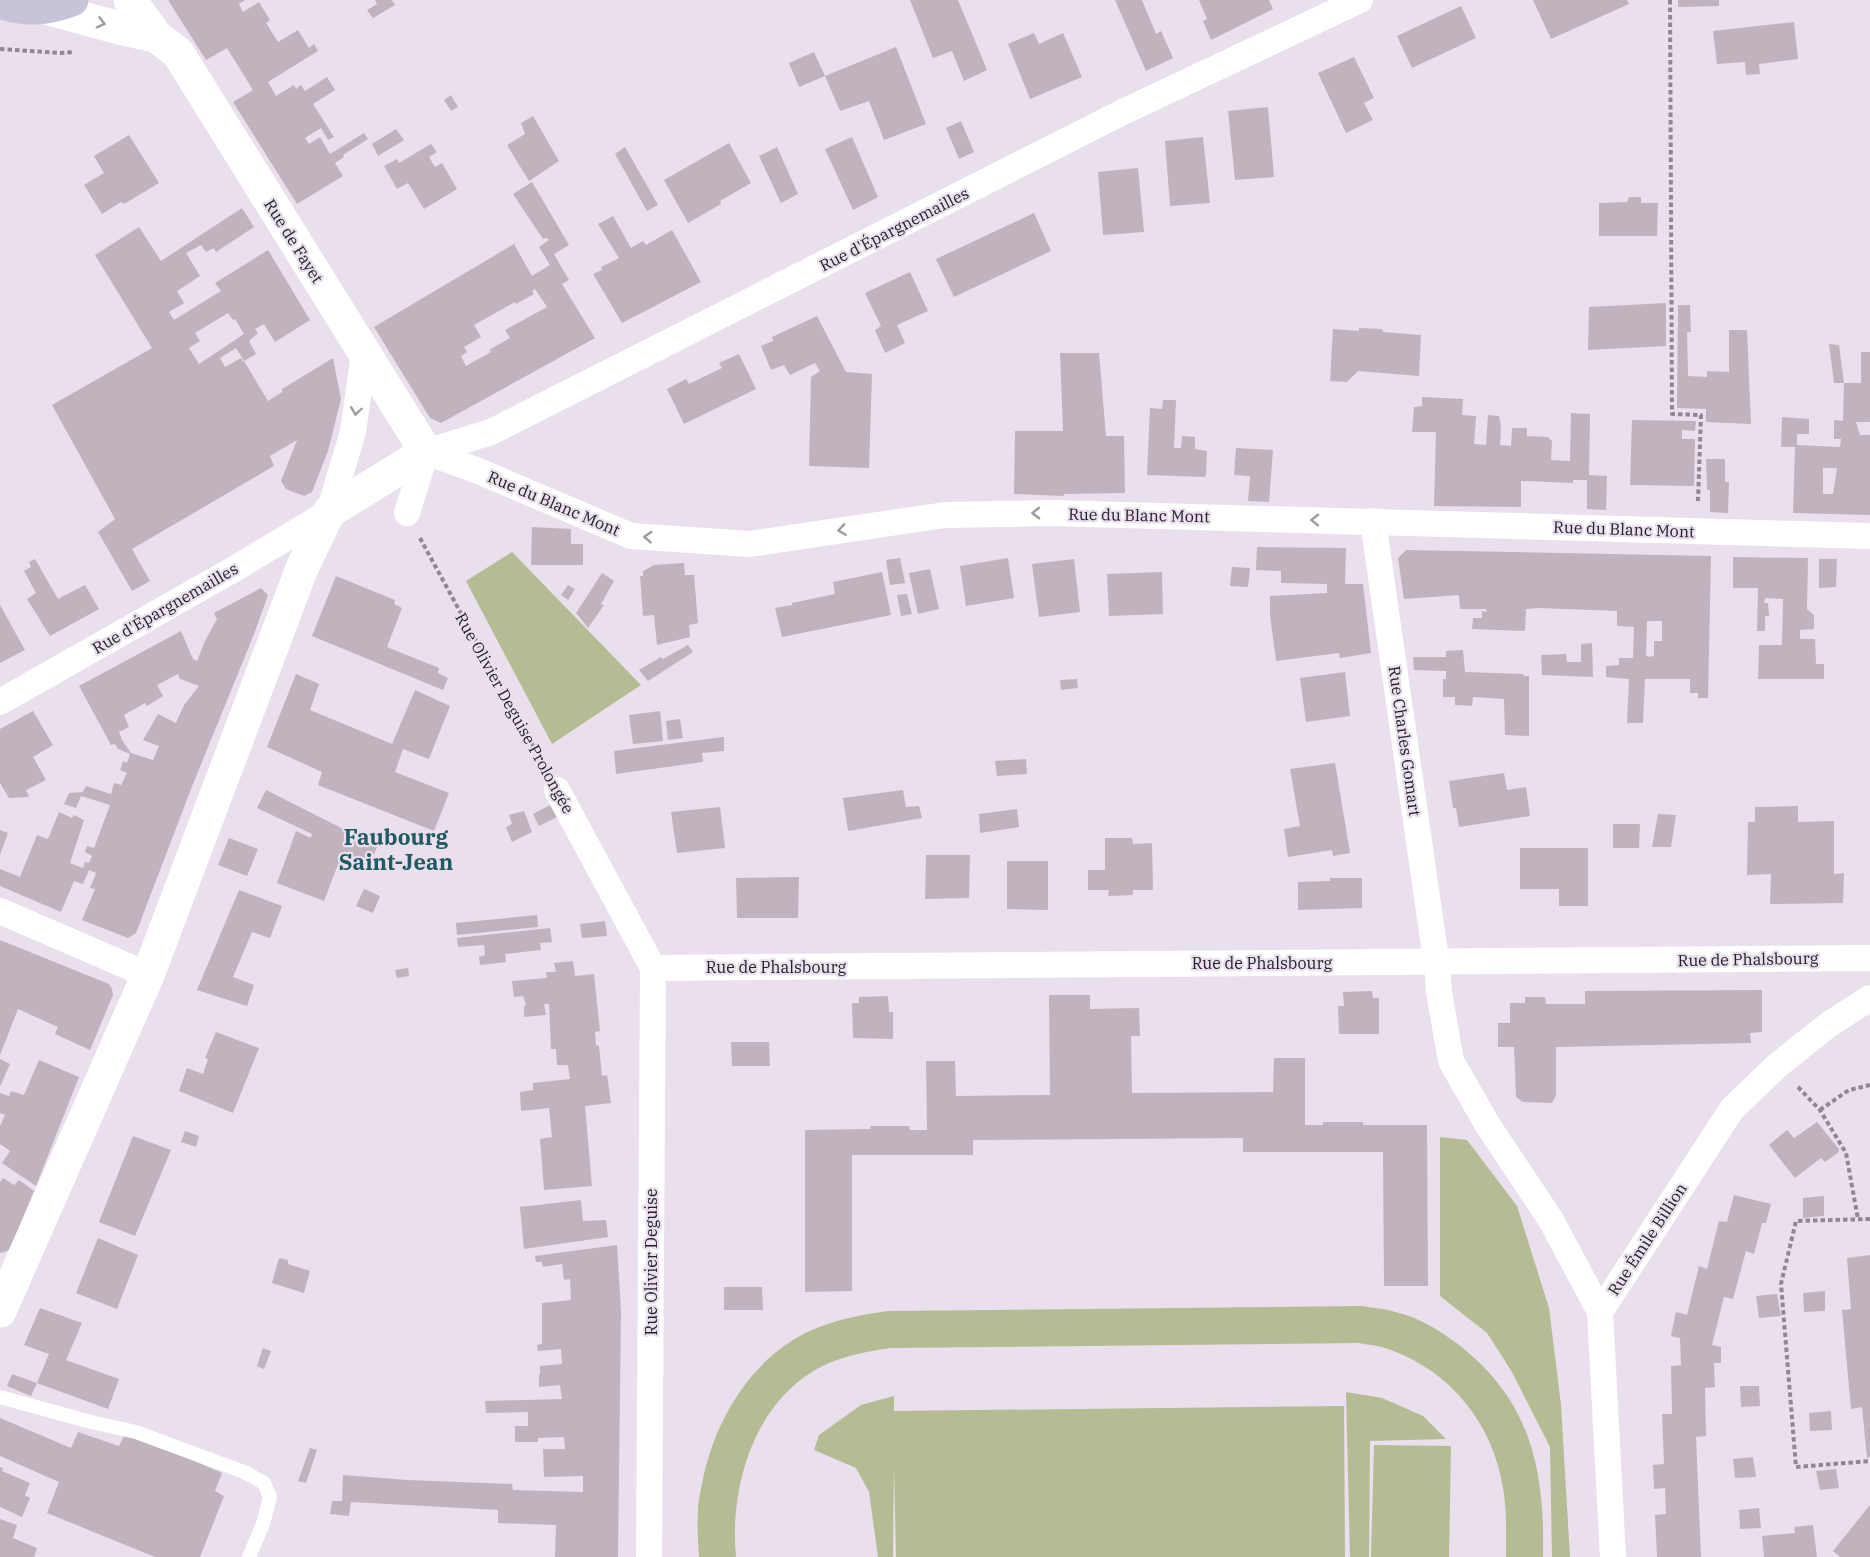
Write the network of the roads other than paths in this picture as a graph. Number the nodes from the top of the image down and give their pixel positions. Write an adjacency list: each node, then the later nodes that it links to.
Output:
1 (130, 0): 5 (main road, Rue de Fayet)
2 (1360, 0): 7 (street, Rue d'Épargnemailles)
3 (0, 2): 4 (main road)
4 (59, 4): 5 (main road, Rue de Fayet, one-way to 5)
5 (156, 36): 6 (main road, Rue de Fayet)
6 (364, 353): 7 (main road, Rue de Fayet); 8 (street, one-way to 8)
7 (426, 452): 8 (main road); 9 (street); 10 (street, Rue du Blanc Mont, one-way to 7)
8 (329, 512): 12 (street, Rue d'Épargnemailles); 18 (main road)
9 (407, 513)
10 (1373, 521): 11 (street, Rue du Blanc Mont); 16 (street, Rue Charles Gomart)
11 (1870, 536)
12 (0, 702)
13 (557, 790): 17 (street, Rue Olivier Deguise Prolongée)
14 (0, 911): 18 (street)
15 (1870, 958): 16 (street, Rue de Phalsbourg)
16 (1437, 961): 17 (street, Rue de Phalsbourg); 21 (street, Rue Charles Gomart)
17 (653, 968): 24 (street, Rue Olivier Deguise)
18 (148, 975): 20 (main road)
19 (1870, 998): 21 (street, Rue Émile Billion)
20 (4, 1291)
21 (1600, 1312): 25 (street, Rue Émile Billion)
22 (0, 1396): 23 (lane)
23 (249, 1557)
24 (649, 1557)
25 (1613, 1557)

